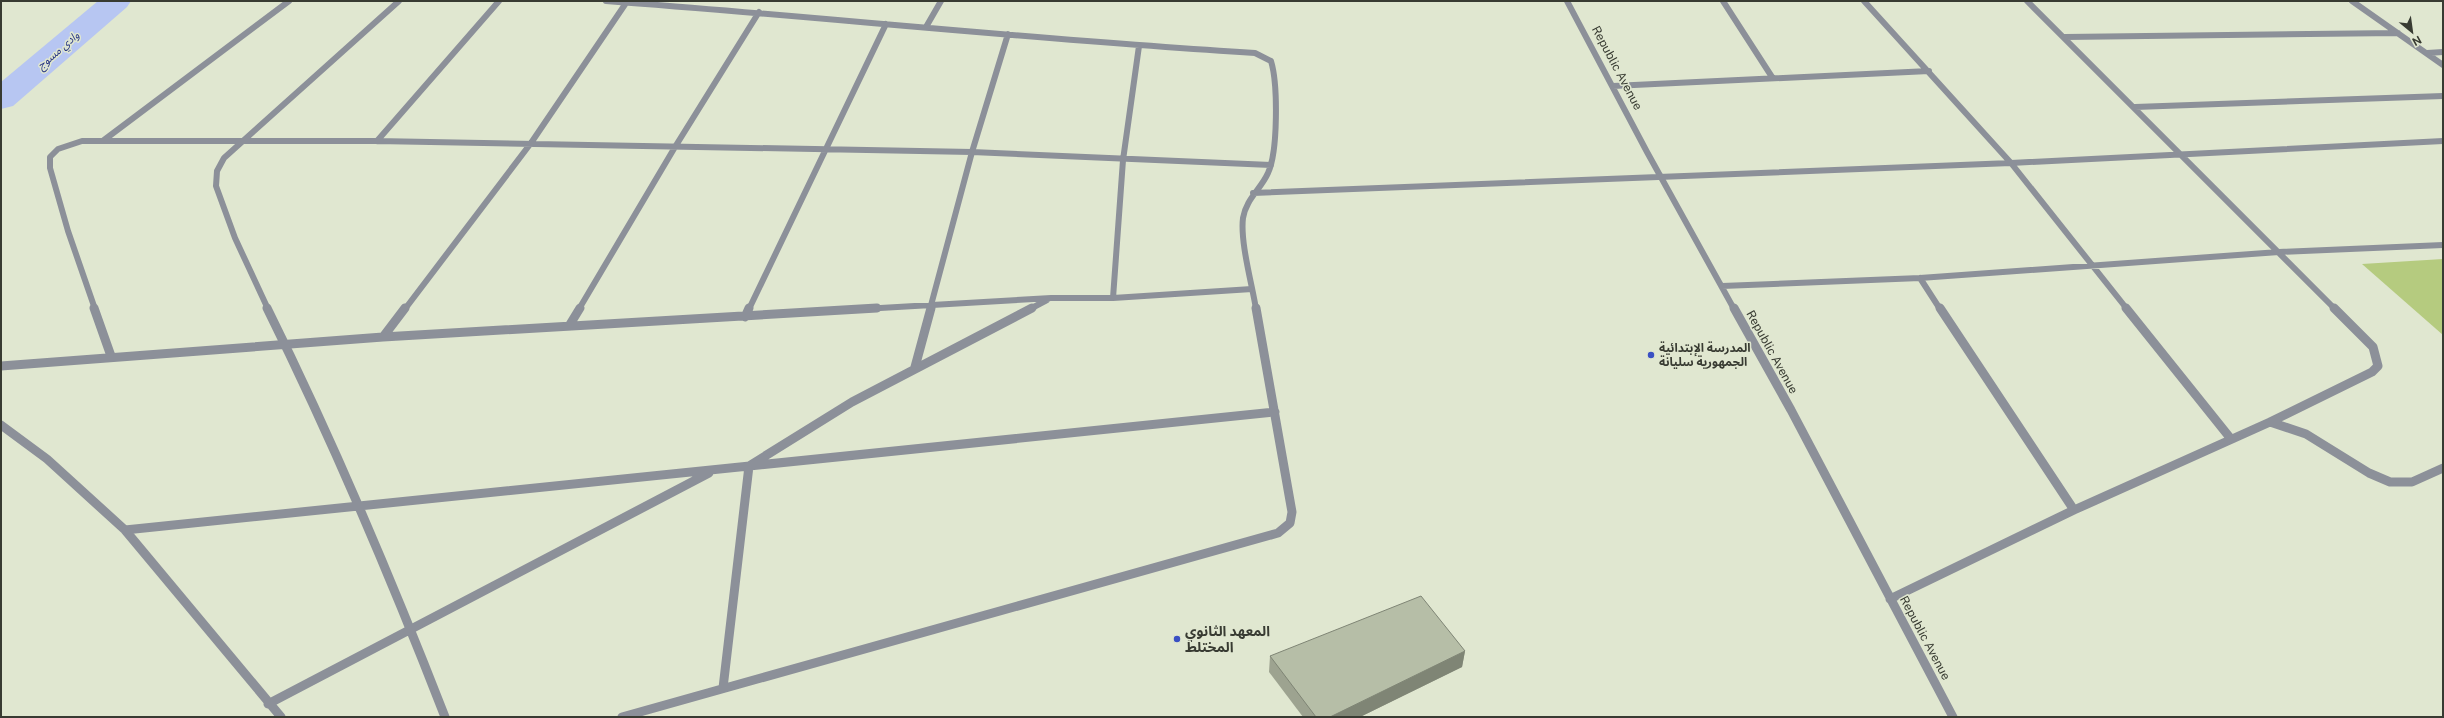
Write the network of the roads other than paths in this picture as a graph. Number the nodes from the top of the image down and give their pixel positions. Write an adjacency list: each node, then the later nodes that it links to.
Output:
1 (289, 1): 27 (street)
2 (399, 1): 28 (street)
3 (499, 1): 29 (street)
4 (606, 1): 11 (street)
5 (941, 1): 14 (street)
6 (1567, 1): 24 (street, Republic Avenue)
7 (1723, 1): 23 (street)
8 (1864, 1): 22 (street)
9 (2027, 1): 17 (street)
10 (2352, 1): 15 (street)
11 (626, 3): 12 (street); 31 (street)
12 (759, 12): 13 (street); 32 (street)
13 (886, 24): 14 (street); 33 (street)
14 (926, 27): 16 (street)
15 (2398, 33): 17 (street); 20 (street)
16 (1008, 34): 18 (street); 34 (street)
17 (2065, 37): 26 (street)
18 (1139, 46): 36 (street); 38 (street)
19 (2443, 52): 20 (street)
20 (2427, 53): 21 (street)
21 (2443, 65)
22 (1929, 71): 23 (street); 37 (street)
23 (1772, 77): 24 (street)
24 (1613, 86): 39 (street, Republic Avenue)
25 (2443, 96): 26 (street)
26 (2135, 107): 35 (street)
27 (104, 140): 28 (street); 54 (street)
28 (242, 140): 29 (street); 53 (street)
29 (377, 141): 31 (street)
30 (2443, 141): 35 (street)
31 (531, 143): 32 (street); 52 (street)
32 (675, 147): 33 (street); 51 (street)
33 (826, 150): 34 (street); 50 (street)
34 (972, 152): 36 (street); 49 (street)
35 (2181, 153): 37 (street); 42 (street)
36 (1123, 160): 38 (street); 48 (street)
37 (2011, 163): 39 (street); 43 (street)
38 (1271, 165): 40 (street)
39 (1663, 178): 40 (street); 45 (street, Republic Avenue)
40 (1253, 193): 46 (street)
41 (2443, 245): 42 (street)
42 (2279, 252): 43 (street); 58 (street)
43 (2092, 265): 44 (street); 60 (street)
44 (1920, 278): 45 (street); 65 (street)
45 (1722, 286): 67 (street, Republic Avenue)
46 (1252, 289): 48 (street); 57 (street)
47 (1051, 298): 48 (street); 49 (street); 56 (street)
48 (1113, 298)
49 (930, 304): 50 (street); 56 (street)
50 (745, 317): 51 (street)
51 (569, 326): 52 (street)
52 (383, 337): 53 (street)
53 (286, 343): 54 (street); 64 (street)
54 (111, 356): 55 (street)
55 (1, 366)
56 (915, 367): 61 (street)
57 (1275, 412): 61 (street); 69 (street)
58 (2270, 422): 60 (street); 62 (street)
59 (1, 425): 66 (street)
60 (2231, 439): 65 (street)
61 (749, 466): 63 (street); 69 (street)
62 (2443, 468)
63 (713, 470): 64 (street); 68 (street)
64 (360, 504): 66 (street); 68 (street)
65 (2074, 510): 67 (street)
66 (125, 530): 70 (street)
67 (1890, 599): 74 (street, Republic Avenue)
68 (411, 631): 70 (street); 72 (street)
69 (723, 688): 73 (street)
70 (268, 704): 71 (street)
71 (281, 717)
72 (445, 717)
73 (622, 717)
74 (1954, 717)

